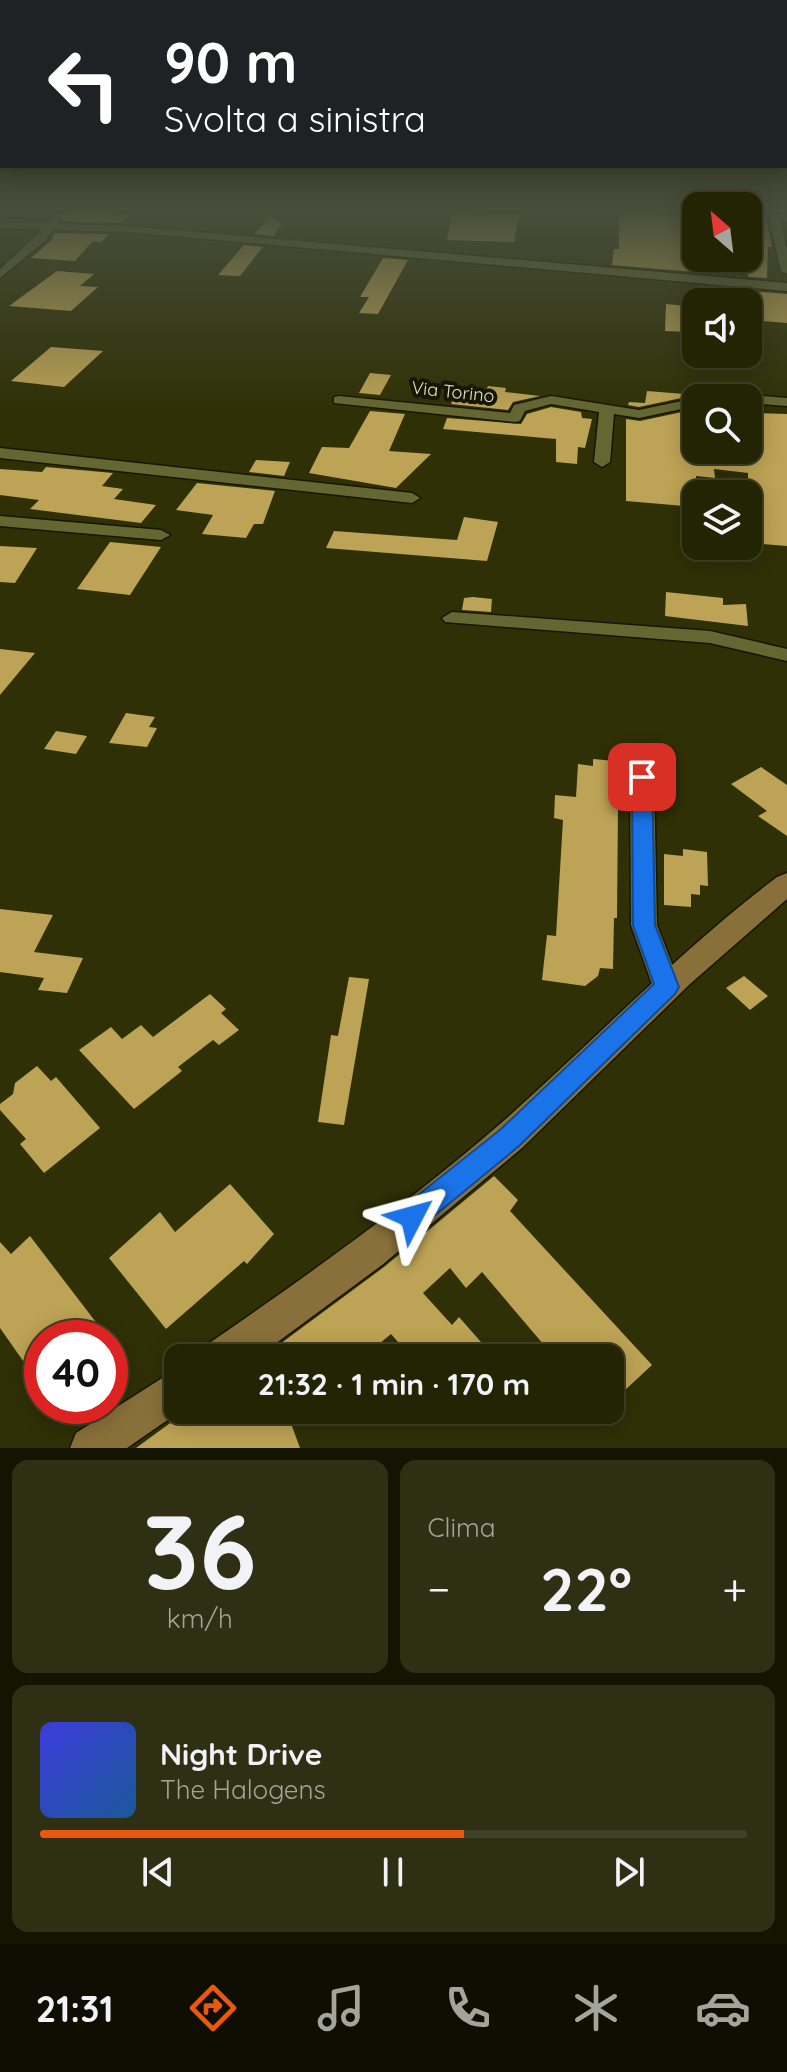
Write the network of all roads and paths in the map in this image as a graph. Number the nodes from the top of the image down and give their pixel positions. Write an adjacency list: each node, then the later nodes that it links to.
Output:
1 (677, 278): 2 (street)
2 (787, 287)
3 (339, 400): 7 (street, Via Torino)
4 (762, 400): 5 (street)
5 (787, 402)
6 (682, 405): 7 (street, Via Torino)
7 (607, 410): 9 (street)
8 (0, 453): 10 (street)
9 (602, 462)
10 (412, 498)
11 (0, 521): 12 (street)
12 (161, 535)
13 (452, 618): 14 (street)
14 (787, 655)
15 (642, 777): 17 (street)
16 (787, 884): 17 (street)
17 (667, 987): 18 (street)
18 (242, 1344)
19 (164, 1398): 20 (street)
20 (91, 1448)

